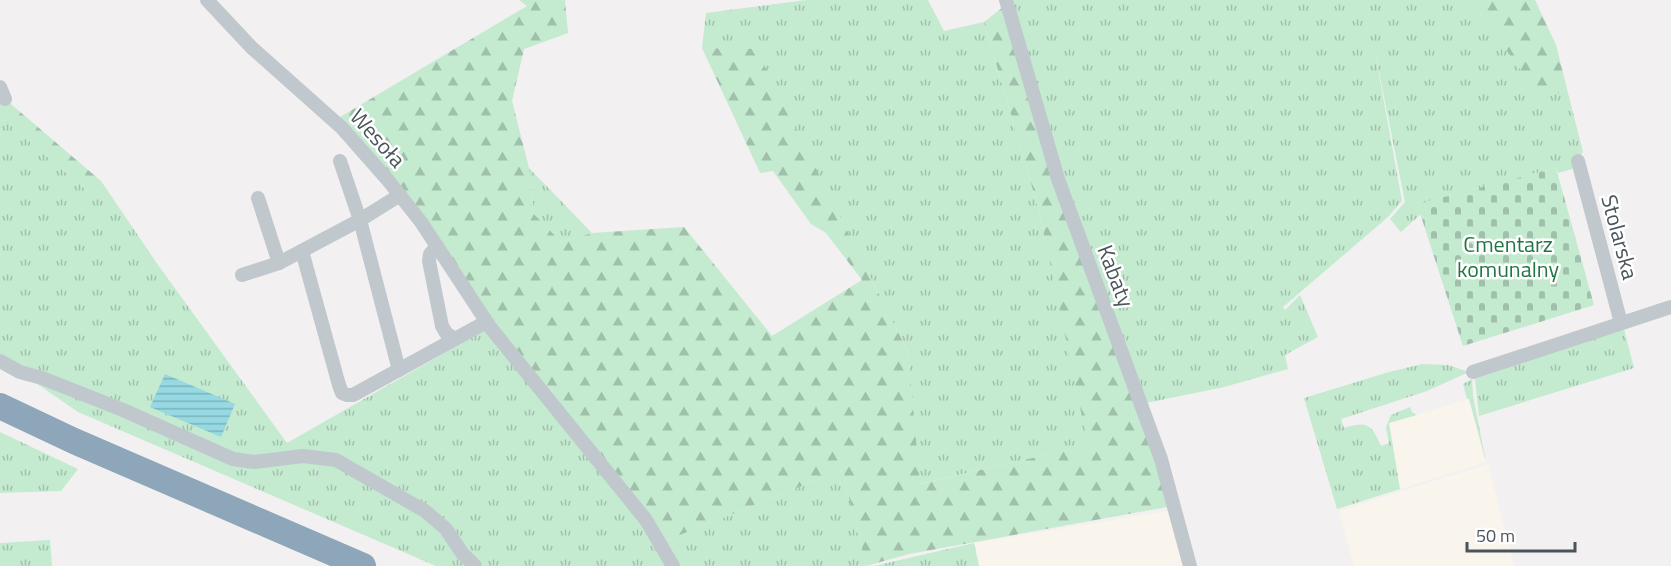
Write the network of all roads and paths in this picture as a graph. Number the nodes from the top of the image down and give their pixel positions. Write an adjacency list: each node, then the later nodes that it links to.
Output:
1 (207, 0): 5 (street, Wesoła)
2 (1006, 0): 23 (street, Kabaty)
3 (340, 161): 7 (street)
4 (1578, 161): 13 (street, Stolarska)
5 (400, 195): 7 (street); 8 (street, Wesoła)
6 (258, 198): 10 (street)
7 (360, 220): 9 (street); 17 (street)
8 (437, 246): 14 (street, Wesoła); 15 (street)
9 (302, 251): 10 (street); 17 (street)
10 (279, 263): 11 (street)
11 (242, 275)
12 (1671, 307): 13 (street)
13 (1621, 323): 18 (street)
14 (488, 325): 15 (street); 22 (street, Wesoła)
15 (455, 339): 17 (street)
16 (0, 361): 21 (street)
17 (399, 370)
18 (1473, 372)
19 (0, 406): 20 (highway)
20 (363, 566)
21 (475, 566)
22 (673, 566)
23 (1190, 566)

